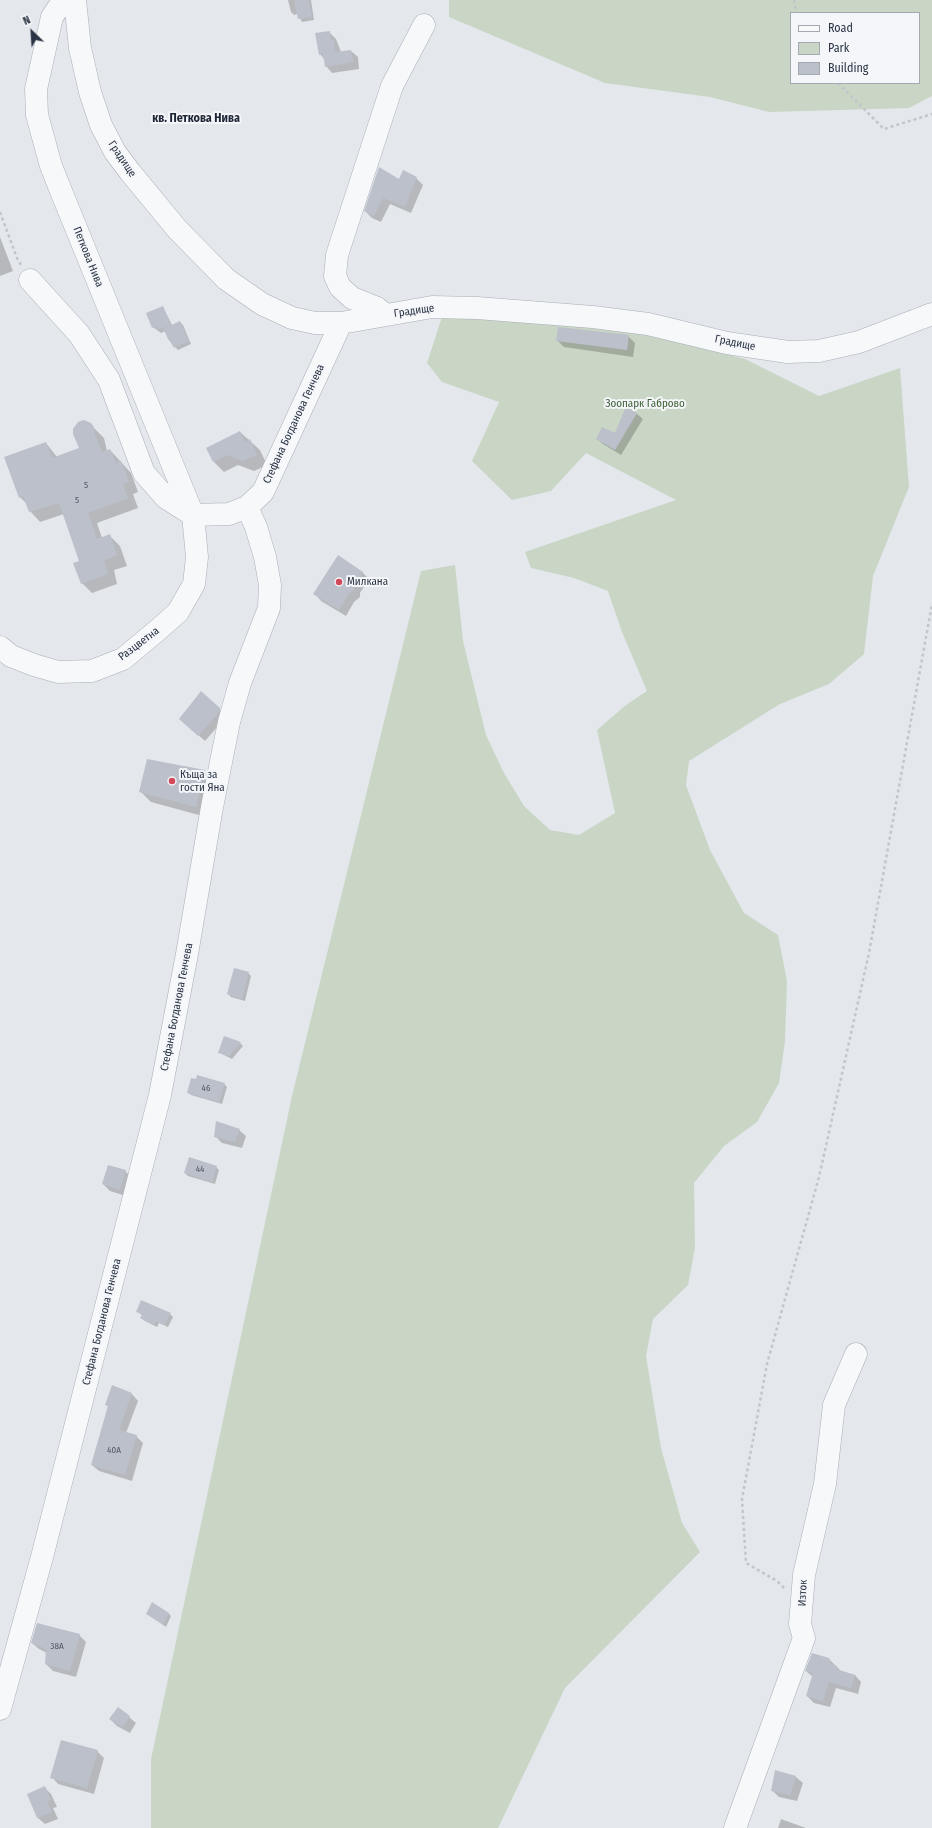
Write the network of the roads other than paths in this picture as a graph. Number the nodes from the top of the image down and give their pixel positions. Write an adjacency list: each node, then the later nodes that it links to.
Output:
1 (75, 1): 6 (street, Градище); 8 (street, Петкова Нива)
2 (424, 25): 5 (street)
3 (30, 280): 8 (street)
4 (932, 314): 5 (street, Градище)
5 (385, 315): 6 (street, Градище)
6 (341, 323): 7 (street, Стефана Богданова Генчева)
7 (247, 507): 8 (street); 11 (street, Стефана Богданова Генчева)
8 (193, 515): 9 (street, Разцветна)
9 (0, 647)
10 (856, 1354): 12 (street, Изток)
11 (0, 1709)
12 (735, 1828)

